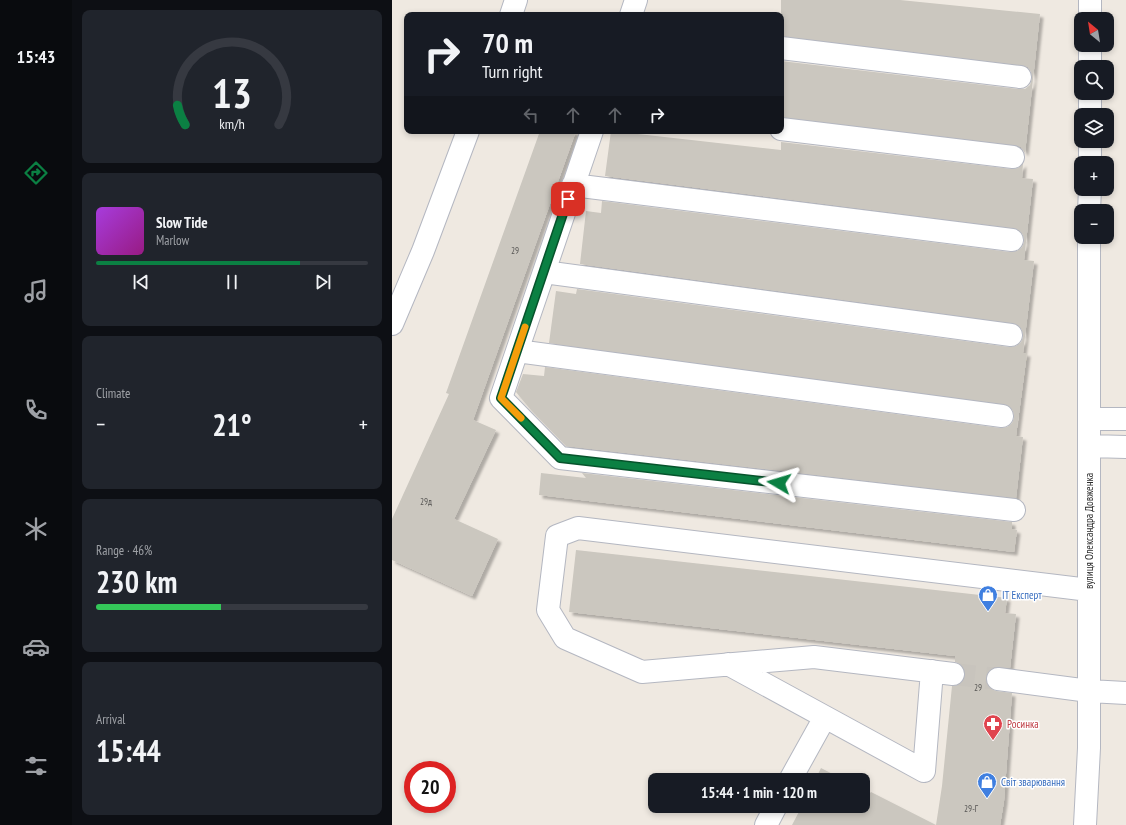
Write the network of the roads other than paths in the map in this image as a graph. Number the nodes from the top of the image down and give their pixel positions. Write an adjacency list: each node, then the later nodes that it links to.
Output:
1 (516, 0): 4 (street)
2 (636, 0): 5 (street)
3 (1090, 0): 6 (street)
4 (512, 12)
5 (632, 12)
6 (1090, 12)
7 (784, 48): 8 (street)
8 (1020, 77)
9 (784, 129): 12 (street)
10 (467, 134): 17 (street)
11 (591, 134): 13 (street)
12 (1013, 157)
13 (573, 185): 14 (street); 16 (street)
14 (1012, 240)
15 (1090, 244): 21 (street, вулиця Олександра Довженка)
16 (544, 272): 18 (street); 19 (street)
17 (392, 324)
18 (1011, 335)
19 (517, 351): 20 (street); 25 (street)
20 (1002, 416)
21 (1089, 419): 22 (street); 23 (street, вулиця Олександра Довженка)
22 (1126, 419)
23 (1090, 446): 24 (street); 26 (street, вулиця Олександра Довженка)
24 (1126, 447)
25 (1014, 510)
26 (1089, 590): 27 (street); 31 (street, вулиця Олександра Довженка)
27 (728, 664): 28 (street); 33 (street)
28 (932, 671): 29 (street); 33 (street)
29 (953, 674)
30 (998, 679): 31 (street)
31 (1089, 691): 32 (street); 37 (street, вулиця Олександра Довженка)
32 (1126, 693)
33 (825, 717): 34 (street)
34 (794, 773)
35 (772, 813): 36 (street)
36 (766, 825)
37 (1085, 825)

